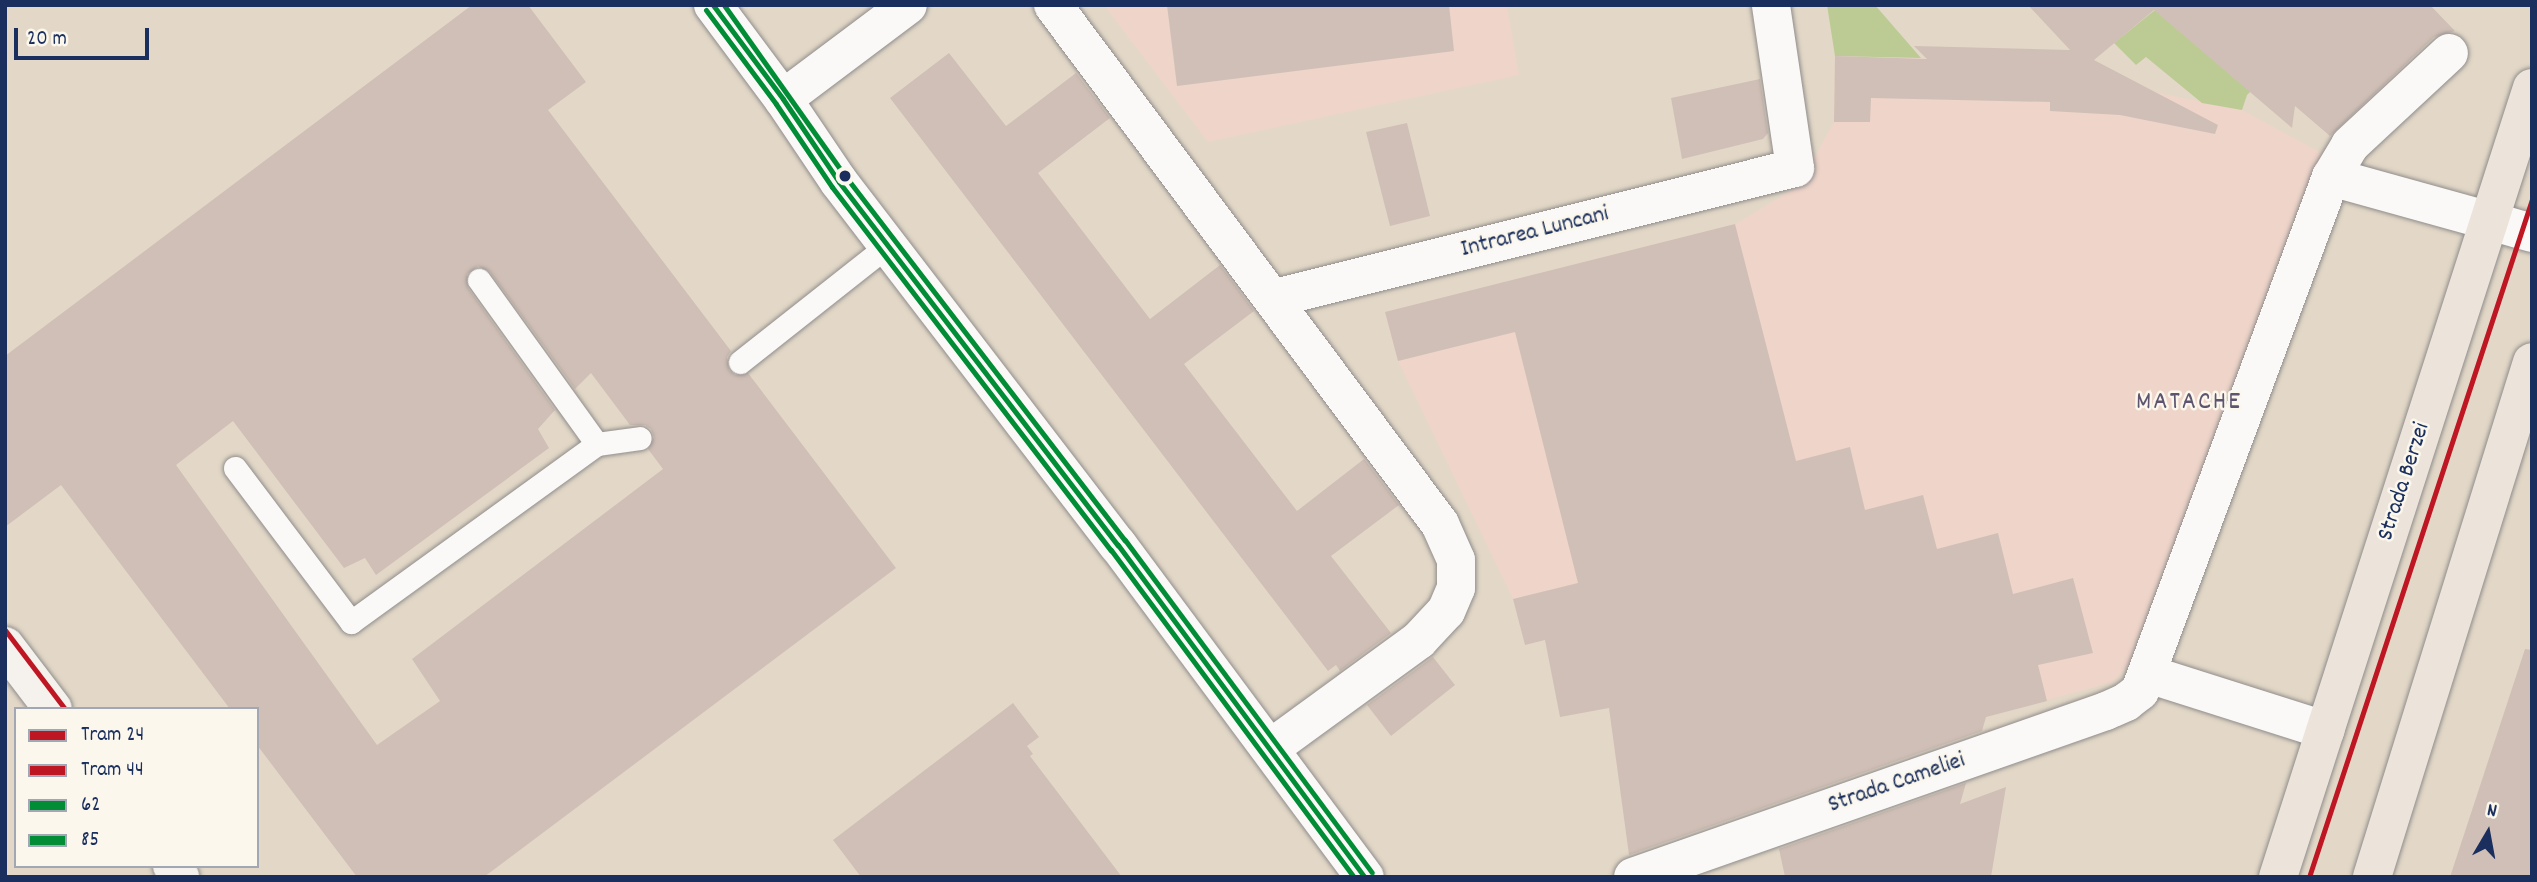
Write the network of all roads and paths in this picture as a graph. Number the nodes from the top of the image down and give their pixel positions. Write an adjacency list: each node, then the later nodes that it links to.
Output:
1 (713, 5): 7 (street)
2 (908, 5): 7 (street)
3 (1053, 5): 13 (street)
4 (1771, 5): 13 (street, Intrarea Luncani)
5 (2449, 53): 8 (street, Strada Cameliei)
6 (2532, 88): 9 (main road, Strada Berzei)
7 (783, 99): 11 (street)
8 (2330, 177): 9 (street); 20 (street, Strada Cameliei)
9 (2490, 221): 10 (street); 22 (main road, Strada Berzei)
10 (2532, 233)
11 (888, 245): 14 (lane); 23 (street)
12 (479, 280): 17 (lane)
13 (1275, 298): 23 (street)
14 (740, 362)
15 (2532, 362): 27 (main road)
16 (640, 438): 17 (lane)
17 (597, 444): 18 (lane)
18 (235, 468)
19 (5, 646): 21 (main road)
20 (2148, 674): 22 (street); 25 (street, Strada Cameliei)
21 (51, 707)
22 (2325, 730): 26 (main road, Strada Berzei)
23 (1271, 748): 24 (street)
24 (1365, 877)
25 (1633, 877)
26 (2278, 877)
27 (2372, 877)

